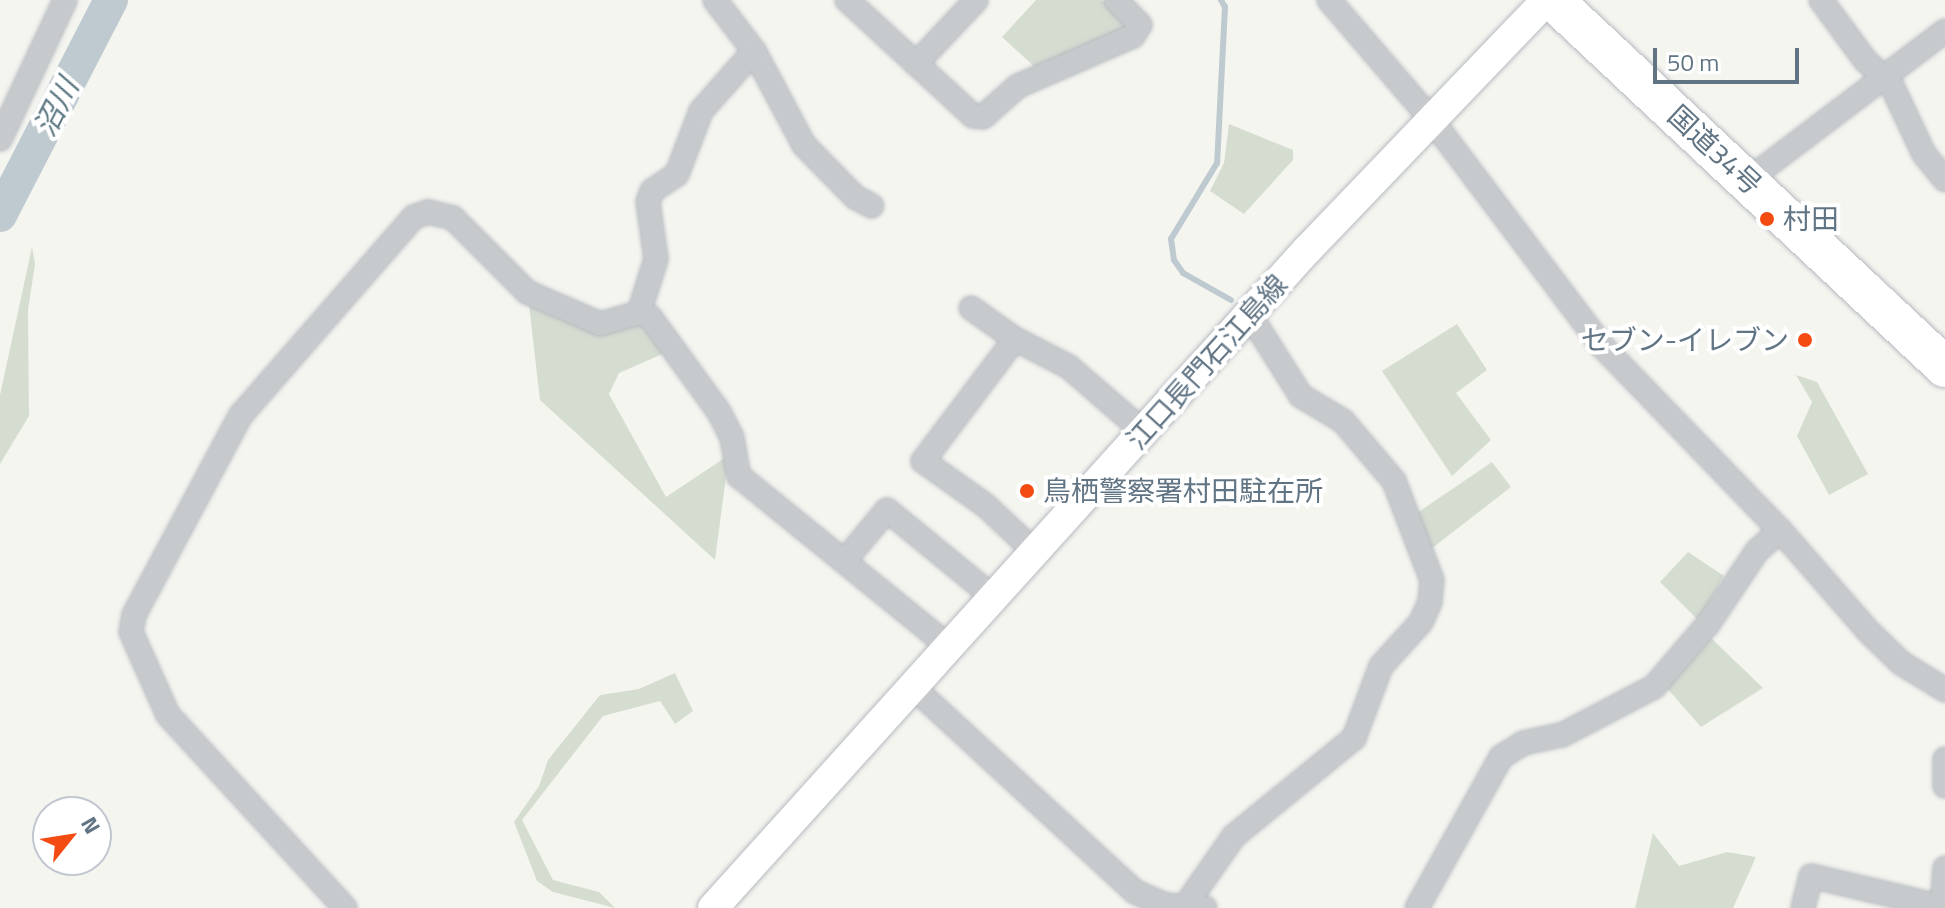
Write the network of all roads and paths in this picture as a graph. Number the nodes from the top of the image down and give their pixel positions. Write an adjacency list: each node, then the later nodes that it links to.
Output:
1 (65, 0): 14 (street)
2 (715, 0): 10 (street)
3 (976, 0): 11 (street)
4 (1116, 0): 11 (street)
5 (1329, 0): 13 (street)
6 (1550, 0): 13 (main road, 江口長門石江島線); 15 (highway, 国道34号)
7 (1821, 0): 12 (street)
8 (856, 3): 11 (street)
9 (1945, 31): 12 (street)
10 (754, 51): 17 (street); 19 (street)
11 (916, 64)
12 (1885, 77): 15 (street); 16 (street)
13 (1431, 119): 20 (main road, 江口長門石江島線); 24 (street)
14 (0, 139)
15 (1748, 180): 22 (highway, 国道34号)
16 (1945, 180)
17 (872, 206)
18 (971, 308): 21 (street)
19 (639, 313): 26 (street); 35 (street)
20 (1250, 315): 23 (main road, 江口長門石江島線); 34 (street)
21 (1015, 339): 23 (street); 25 (street)
22 (1945, 367)
23 (1144, 432): 25 (main road, 江口長門石江島線)
24 (1780, 530): 30 (street); 37 (street)
25 (1035, 552): 27 (main road, 江口長門石江島線)
26 (846, 559): 27 (street); 28 (street)
27 (992, 596): 28 (main road, 江口長門石江島線)
28 (948, 646): 29 (main road, 江口長門石江島線)
29 (913, 687): 34 (street); 36 (main road, 江口長門石江島線)
30 (1945, 690)
31 (1945, 759): 32 (street)
32 (1945, 786)
33 (1945, 868): 39 (street)
34 (1195, 907)
35 (345, 908)
36 (713, 908)
37 (1417, 908)
38 (1803, 908): 39 (street)
39 (1942, 908)

